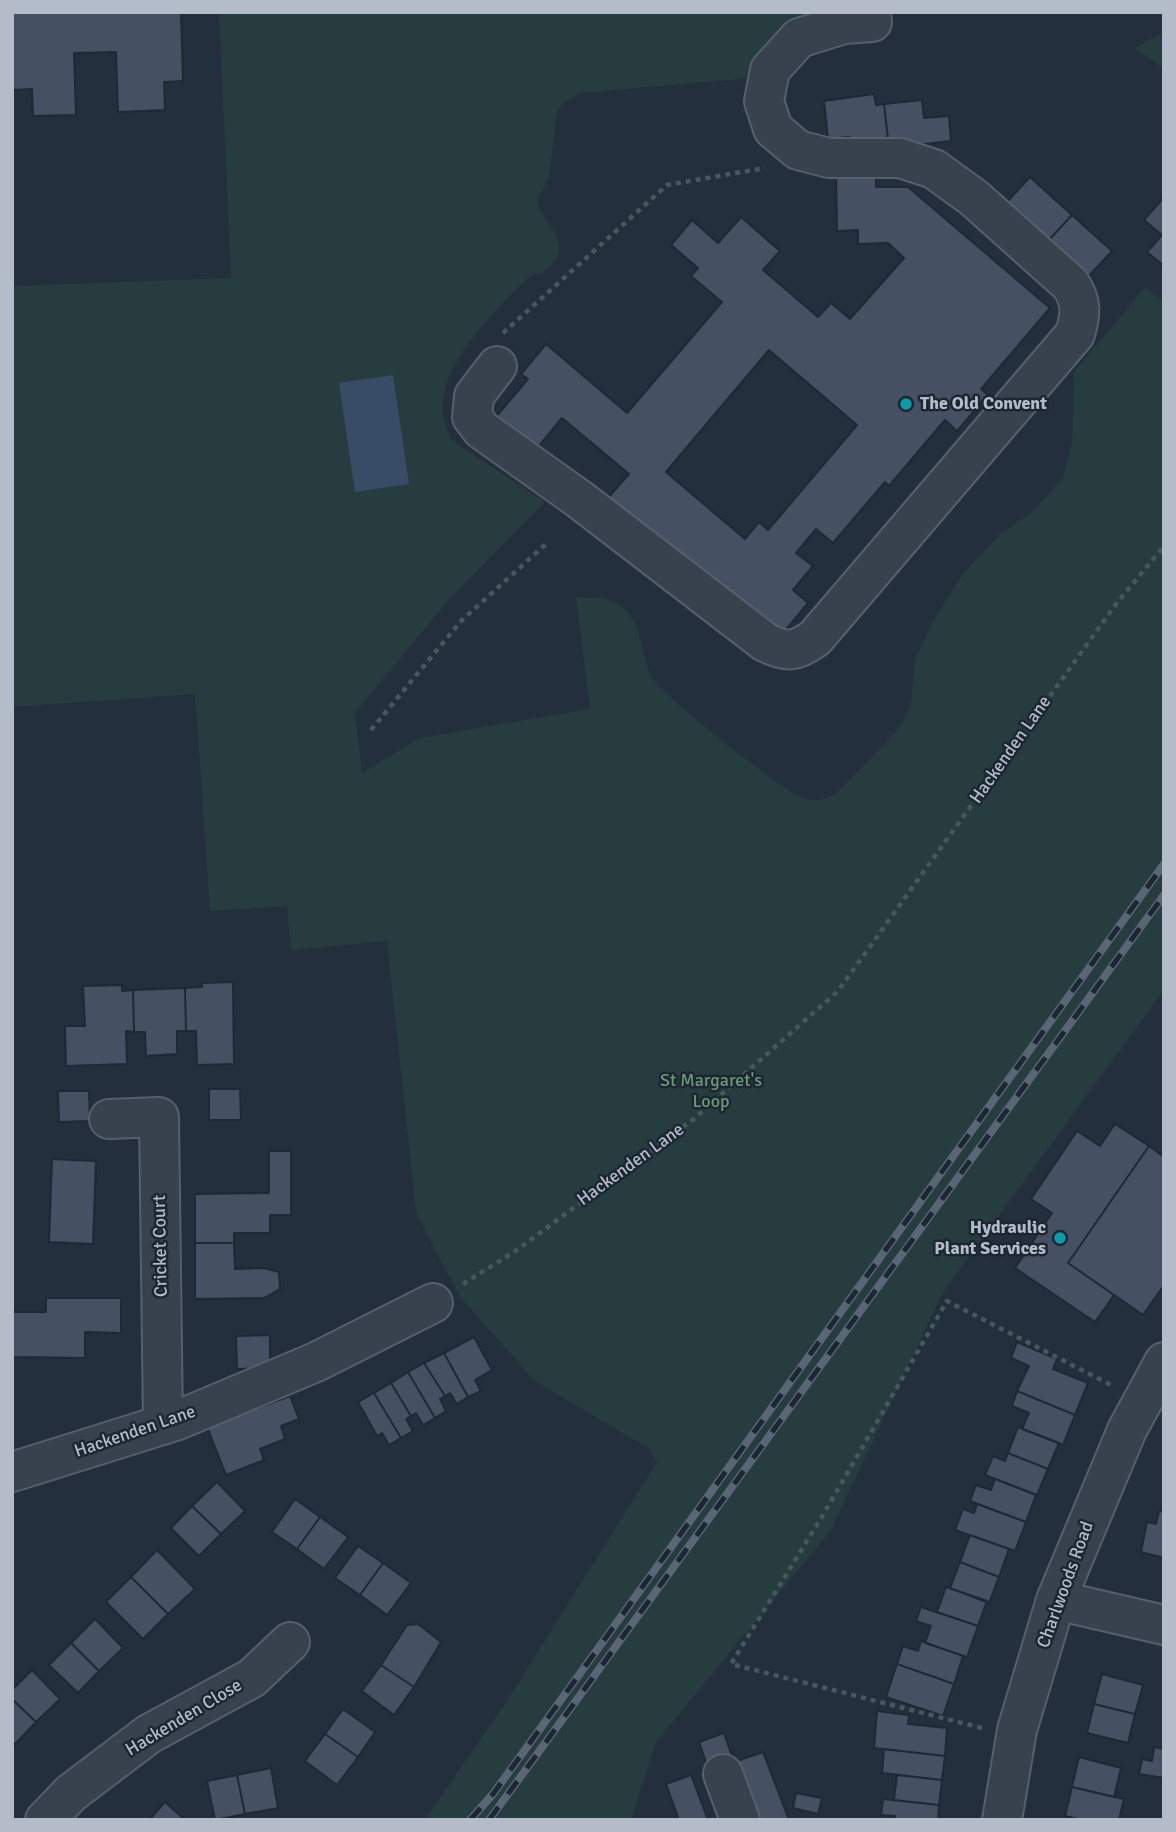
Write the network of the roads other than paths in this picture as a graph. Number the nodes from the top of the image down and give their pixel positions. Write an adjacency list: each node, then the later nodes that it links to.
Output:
1 (872, 17): 2 (street)
2 (497, 366)
3 (109, 1119): 6 (street, Cricket Court)
4 (433, 1303): 6 (street, Hackenden Lane)
5 (1164, 1363): 8 (street, Charlwoods Road)
6 (163, 1425): 7 (street, Hackenden Lane)
7 (12, 1472)
8 (1056, 1600): 9 (street); 14 (street, Charlwoods Road)
9 (1164, 1625)
10 (290, 1642): 12 (street, Hackenden Close)
11 (723, 1774): 13 (street)
12 (45, 1820)
13 (740, 1820)
14 (1002, 1820)

